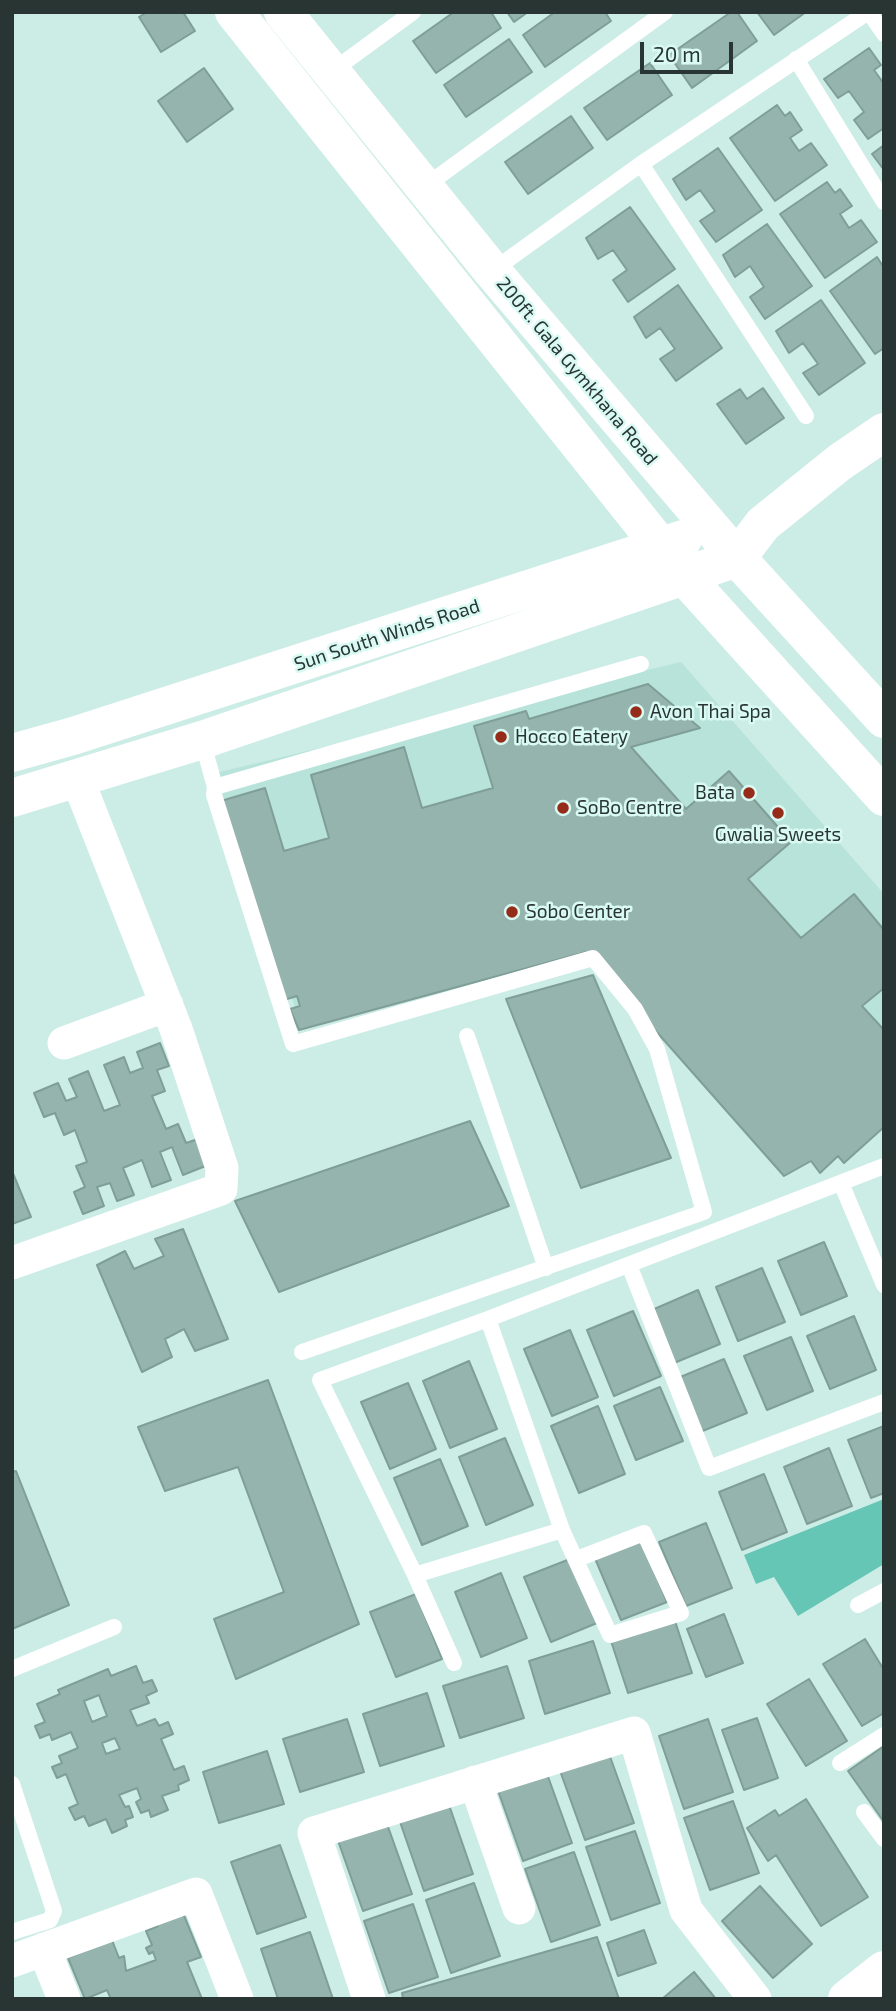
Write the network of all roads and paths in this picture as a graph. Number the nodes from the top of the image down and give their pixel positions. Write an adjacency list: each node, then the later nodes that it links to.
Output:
1 (234, 12): 16 (street)
2 (283, 12): 8 (street, 200ft. Gala Gymkhana Road)
3 (414, 12): 8 (lane)
4 (665, 12): 10 (lane)
5 (868, 12): 6 (lane); 7 (lane)
6 (884, 34)
7 (796, 59): 9 (lane); 11 (lane)
8 (331, 72): 10 (street, 200ft. Gala Gymkhana Road)
9 (641, 164): 12 (lane); 13 (lane)
10 (424, 187): 12 (street, 200ft. Gala Gymkhana Road)
11 (884, 202)
12 (492, 271): 15 (street, 200ft. Gala Gymkhana Road)
13 (806, 416)
14 (884, 432): 15 (street, Sun South Winds Road)
15 (725, 544): 16 (street, Sun South Winds Road); 17 (street); 19 (street, 200ft. Gala Gymkhana Road)
16 (661, 546): 17 (street); 21 (street, Sun South Winds Road)
17 (685, 577): 20 (street); 24 (street)
18 (641, 664): 23 (lane)
19 (884, 719)
20 (202, 740): 22 (street); 23 (lane)
21 (12, 753)
22 (77, 778): 25 (street); 26 (street)
23 (215, 787): 33 (lane)
24 (884, 797)
25 (12, 798)
26 (167, 1005): 28 (street); 31 (street)
27 (467, 1036): 33 (lane)
28 (64, 1044)
29 (884, 1166): 30 (lane)
30 (841, 1183): 32 (lane); 34 (lane)
31 (12, 1263)
32 (629, 1265): 35 (lane); 37 (lane)
33 (546, 1268): 36 (lane)
34 (884, 1285)
35 (488, 1320): 38 (lane); 40 (lane)
36 (302, 1352)
37 (884, 1402)
38 (562, 1530): 39 (lane); 40 (lane)
39 (577, 1559): 39 (lane)
40 (415, 1575): 44 (lane)
41 (884, 1591): 42 (lane)
42 (858, 1605)
43 (114, 1627): 45 (lane)
44 (454, 1663)
45 (12, 1669)
46 (884, 1735): 47 (lane)
47 (840, 1763)
48 (475, 1782): 52 (street); 59 (street); 60 (street)
49 (12, 1784): 53 (lane)
50 (864, 1812): 51 (lane)
51 (884, 1839)
52 (519, 1908)
53 (12, 1932)
54 (44, 1949): 55 (street); 57 (street); 58 (street)
55 (12, 1961)
56 (884, 1970): 61 (street)
57 (64, 1999)
58 (237, 1999)
59 (369, 1999)
60 (755, 1999)
61 (847, 1999)

